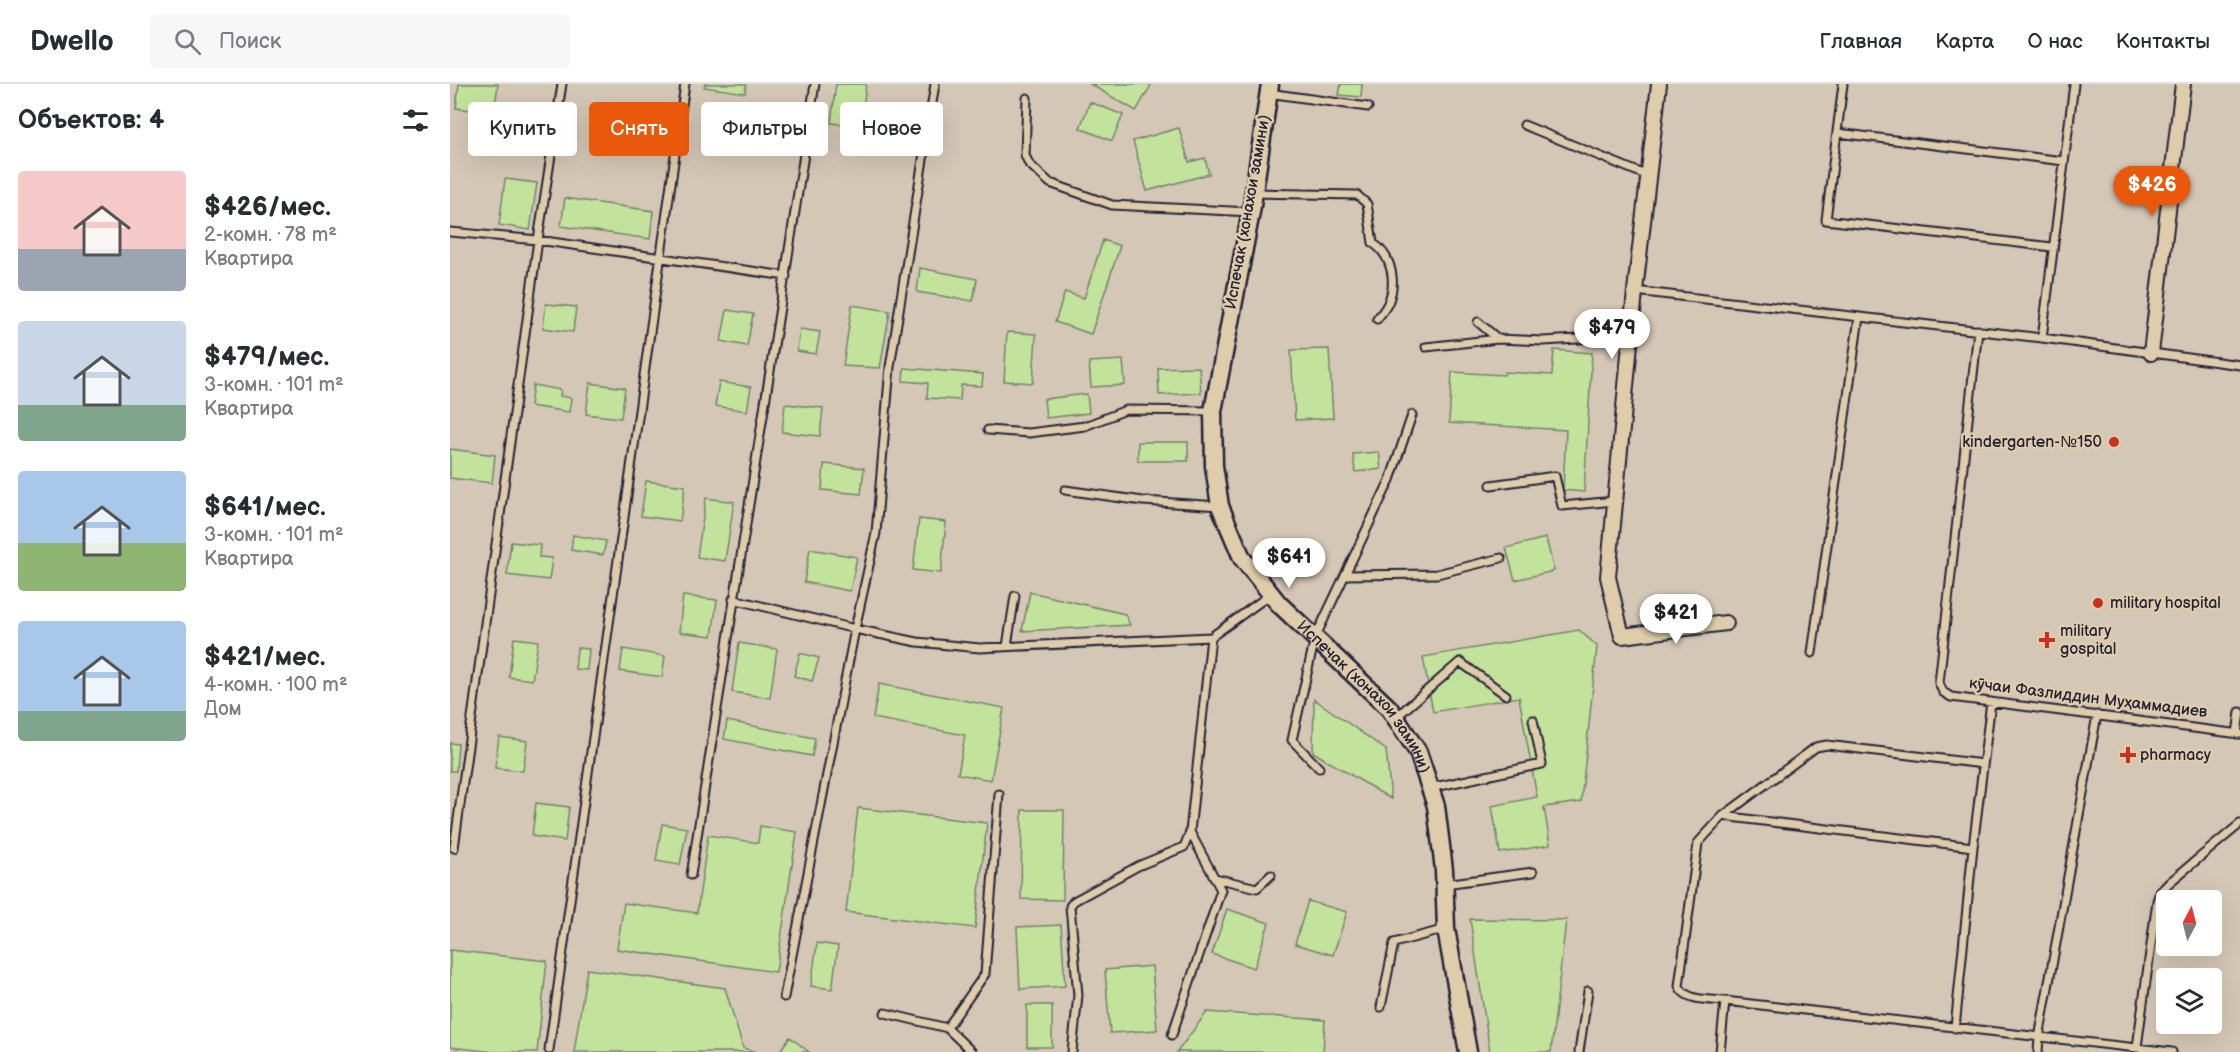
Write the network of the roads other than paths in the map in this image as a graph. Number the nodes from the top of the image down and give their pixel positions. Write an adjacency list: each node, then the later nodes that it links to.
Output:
1 (562, 84): 20 (lane)
2 (685, 84): 22 (lane)
3 (815, 84): 23 (lane)
4 (934, 84): 48 (lane)
5 (1659, 84): 16 (street)
6 (1843, 84): 14 (lane)
7 (2074, 84): 15 (lane)
8 (2176, 84): 9 (lane)
9 (2183, 84): 33 (street)
10 (1269, 88): 12 (lane); 17 (street, Испечак (хонахои замини))
11 (1027, 98): 18 (lane)
12 (1368, 107)
13 (1524, 125): 16 (lane)
14 (1838, 133): 15 (lane); 21 (lane)
15 (2064, 161): 21 (lane)
16 (1648, 176): 24 (street)
17 (1254, 193): 18 (street, Испечак (хонахои замини)); 26 (lane)
18 (1251, 212): 35 (street, Испечак (хонахои замини))
19 (450, 232): 20 (lane)
20 (538, 240): 22 (lane); 68 (lane)
21 (2052, 247): 30 (lane)
22 (660, 257): 23 (lane); 85 (lane)
23 (786, 276): 46 (lane)
24 (1635, 291): 25 (lane); 29 (street)
25 (1859, 317): 28 (lane); 52 (lane)
26 (1377, 319)
27 (1478, 322): 31 (lane)
28 (1978, 330): 30 (lane); 54 (lane, кӯчаи Фазлиддин Муҳаммадиев)
29 (1630, 336): 31 (lane); 40 (street)
30 (2042, 338): 33 (lane)
31 (1498, 339): 32 (lane)
32 (1426, 347)
33 (2151, 353): 34 (lane)
34 (2240, 365)
35 (1213, 411): 37 (lane); 41 (street, Испечак (хонахои замини))
36 (1412, 415): 43 (lane)
37 (988, 430)
38 (1491, 485): 40 (lane)
39 (1065, 489): 41 (lane)
40 (1615, 501): 47 (street)
41 (1220, 507): 44 (street, Испечак (хонахои замини))
42 (1501, 558): 43 (lane)
43 (1345, 575): 50 (lane)
44 (1271, 594): 49 (lane); 50 (street, Испечак (хонахои замини))
45 (1015, 596): 51 (lane)
46 (733, 599): 48 (lane); 70 (lane)
47 (1726, 623)
48 (855, 629): 51 (lane); 76 (lane)
49 (1211, 637): 51 (lane); 66 (lane)
50 (1315, 638): 57 (street, Испечак (хонахои замини)); 61 (lane)
51 (1007, 646)
52 (1812, 653)
53 (1506, 695): 57 (lane)
54 (1991, 702): 56 (lane, кӯчаи Фазлиддин Муҳаммадиев); 60 (lane)
55 (2240, 712): 59 (lane)
56 (2097, 715): 59 (lane, кӯчаи Фазлиддин Муҳаммадиев); 83 (lane)
57 (1395, 718): 62 (street, Испечак (хонахои замини))
58 (1533, 720): 62 (lane)
59 (2239, 734)
60 (1983, 764): 64 (lane); 67 (lane)
61 (1319, 768)
62 (1430, 788): 73 (street, Испечак (хонахои замини))
63 (999, 794): 80 (lane)
64 (1723, 816): 67 (lane); 77 (lane)
65 (2240, 824): 84 (lane)
66 (1190, 832): 72 (lane); 87 (lane)
67 (1973, 847): 81 (lane)
68 (454, 848)
69 (1533, 872): 73 (lane)
70 (691, 875)
71 (1271, 875): 72 (lane)
72 (1215, 878): 82 (lane)
73 (1445, 884): 74 (street, Испечак (хонахои замини))
74 (1446, 929): 78 (lane); 88 (street, Испечак (хонахои замини))
75 (1588, 991): 89 (lane)
76 (784, 997)
77 (1725, 1000): 81 (lane); 90 (lane)
78 (1381, 1006)
79 (885, 1013): 80 (lane)
80 (947, 1028): 86 (lane)
81 (1955, 1028): 83 (lane)
82 (1172, 1035)
83 (2039, 1038): 84 (lane); 91 (lane)
84 (2137, 1047): 92 (lane)
85 (549, 1050)
86 (972, 1052)
87 (1072, 1052)
88 (1468, 1052)
89 (1579, 1052)
90 (1720, 1052)
91 (2038, 1052)
92 (2172, 1052)

